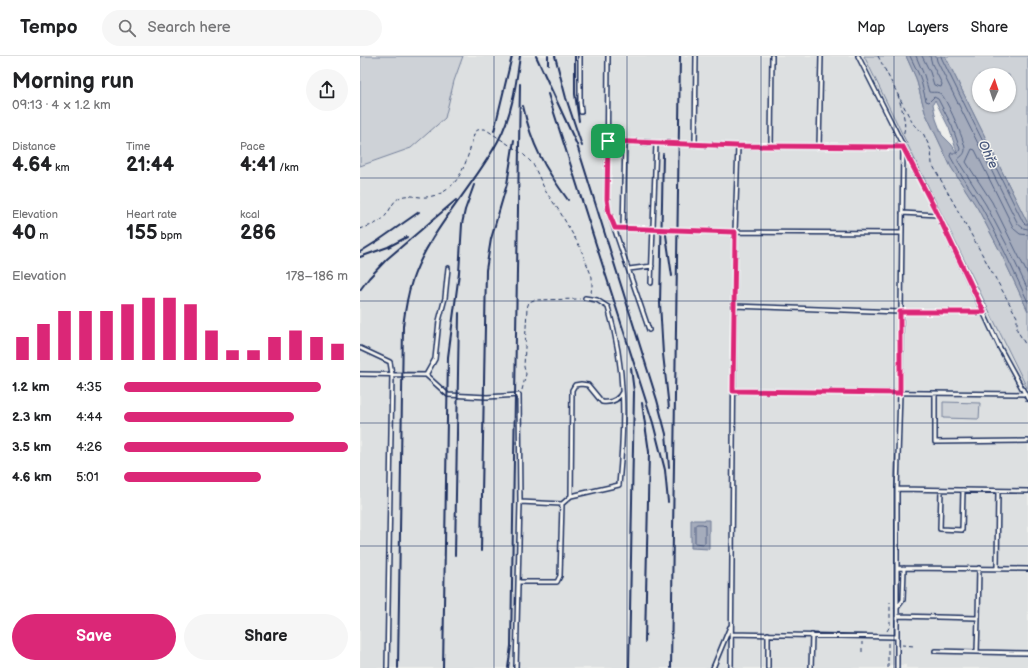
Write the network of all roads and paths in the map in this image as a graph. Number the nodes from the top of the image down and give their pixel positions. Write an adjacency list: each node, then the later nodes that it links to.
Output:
1 (580, 56): 9 (lane)
2 (608, 56): 11 (lane)
3 (696, 56): 14 (lane)
4 (772, 56): 16 (lane)
5 (820, 56): 17 (lane)
6 (858, 56): 10 (lane)
7 (878, 56): 8 (path)
8 (898, 93): 10 (path); 37 (path)
9 (581, 112)
10 (899, 139): 18 (lane)
11 (608, 141): 12 (lane); 21 (lane)
12 (625, 141): 13 (lane); 22 (lane)
13 (656, 144): 14 (lane); 23 (lane)
14 (696, 145): 15 (lane)
15 (738, 146): 16 (lane); 25 (lane)
16 (772, 146): 17 (lane)
17 (819, 147): 18 (lane)
18 (903, 147): 19 (lane); 20 (lane)
19 (902, 213): 20 (lane); 26 (lane)
20 (938, 215): 34 (lane)
21 (615, 228): 22 (lane); 29 (lane)
22 (623, 228): 23 (lane)
23 (653, 228): 25 (lane); 27 (lane)
24 (360, 229): 31 (path)
25 (735, 232): 26 (lane); 32 (lane)
26 (902, 233): 33 (lane)
27 (652, 266): 29 (lane); 30 (lane)
28 (448, 268): 40 (lane)
29 (629, 269): 35 (lane)
30 (651, 283)
31 (585, 298): 41 (lane); 46 (path)
32 (734, 306): 33 (lane); 42 (lane)
33 (900, 312): 34 (lane); 43 (lane)
34 (984, 312): 45 (lane)
35 (649, 330)
36 (360, 348): 39 (lane)
37 (1028, 349)
38 (360, 374): 39 (lane)
39 (392, 374): 40 (lane); 74 (lane)
40 (426, 375): 46 (lane)
41 (623, 388): 54 (lane); 54 (lane)
42 (733, 391): 43 (lane); 66 (lane)
43 (900, 393): 44 (lane); 49 (lane)
44 (935, 393): 45 (lane); 48 (lane)
45 (1025, 394): 47 (lane)
46 (519, 395): 55 (lane)
47 (1028, 399)
48 (1028, 441)
49 (897, 489): 50 (lane); 57 (lane)
50 (941, 490): 51 (lane); 51 (lane)
51 (963, 490): 52 (lane)
52 (998, 491): 53 (lane); 60 (lane)
53 (1028, 491)
54 (571, 496): 56 (lane)
55 (520, 502): 56 (lane); 62 (lane)
56 (562, 504): 62 (lane)
57 (897, 568): 58 (lane); 63 (lane)
58 (904, 568): 59 (lane); 63 (lane)
59 (979, 568): 60 (lane); 65 (lane)
60 (997, 568): 61 (lane)
61 (1028, 569)
62 (518, 582): 75 (lane)
63 (897, 608): 64 (lane)
64 (897, 616): 65 (lane); 70 (lane)
65 (978, 618): 72 (lane)
66 (731, 625): 67 (lane); 76 (lane)
67 (731, 634): 68 (lane); 77 (lane)
68 (768, 634): 69 (lane); 78 (lane)
69 (812, 635): 70 (lane); 79 (lane)
70 (897, 637): 80 (lane)
71 (935, 650): 72 (lane)
72 (977, 652): 73 (lane)
73 (1028, 653)
74 (387, 668)
75 (516, 668)
76 (713, 668)
77 (731, 668)
78 (768, 668)
79 (811, 668)
80 (897, 668)

